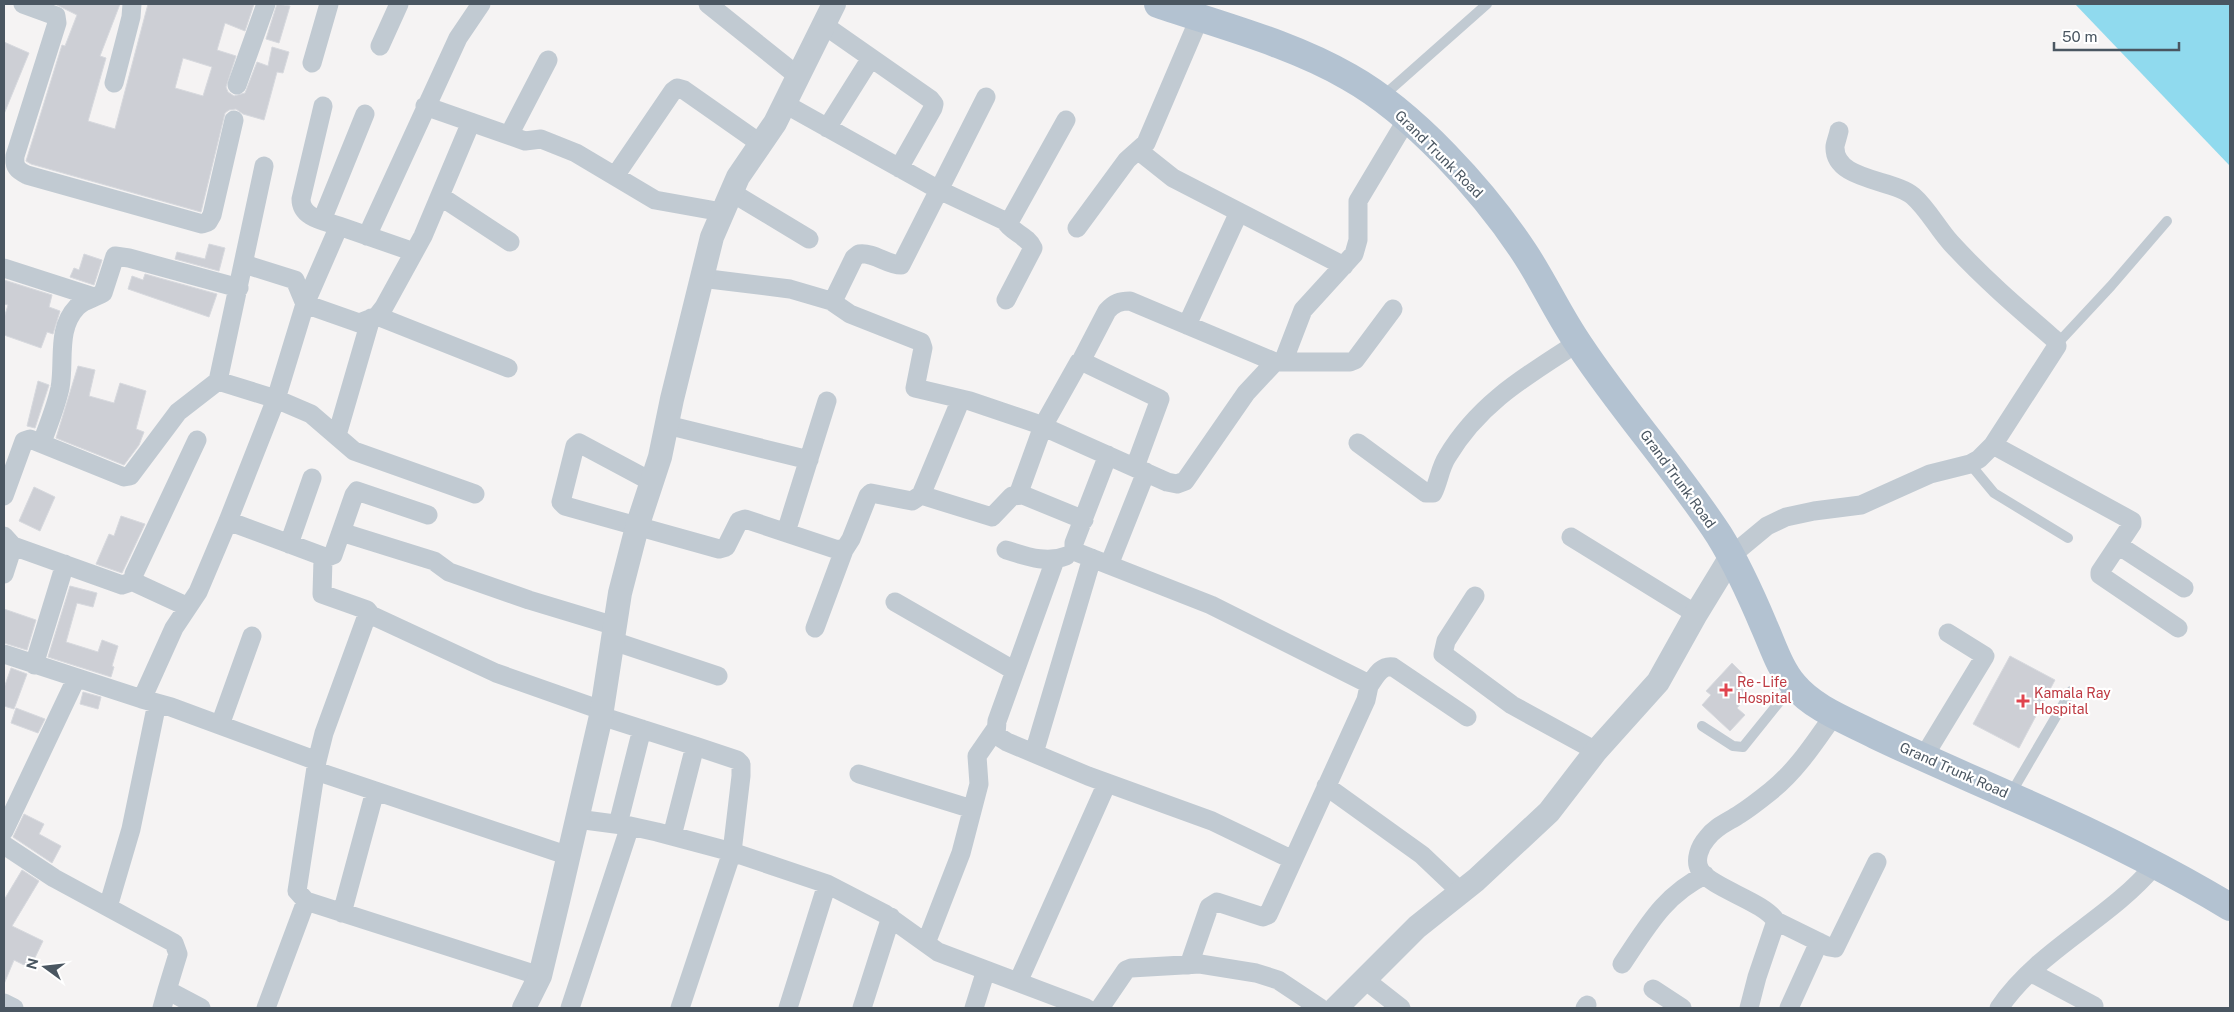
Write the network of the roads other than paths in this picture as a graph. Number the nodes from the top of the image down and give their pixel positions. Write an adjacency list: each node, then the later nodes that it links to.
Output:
1 (23, 4): 27 (street)
2 (132, 4): 18 (street)
3 (266, 4): 19 (street)
4 (329, 4): 16 (street)
5 (399, 4): 13 (street)
6 (481, 4): 24 (street)
7 (708, 4): 17 (street)
8 (834, 4): 12 (street)
9 (1158, 4): 11 (main road, Grand Trunk Road)
10 (1487, 4): 21 (lane)
11 (1199, 19): 21 (main road, Grand Trunk Road); 34 (street)
12 (824, 25): 14 (street); 17 (street)
13 (380, 46)
14 (872, 58): 30 (street); 36 (street)
15 (548, 60): 32 (street)
16 (312, 63)
17 (799, 77): 22 (street)
18 (114, 83)
19 (237, 85)
20 (986, 97): 38 (street)
21 (1381, 98): 26 (main road, Grand Trunk Road)
22 (785, 104): 30 (street); 33 (street)
23 (323, 106): 44 (street)
24 (425, 106): 29 (street); 46 (street)
25 (365, 114): 44 (street)
26 (1407, 119): 51 (street); 62 (main road, Grand Trunk Road)
27 (234, 120)
28 (1066, 120): 42 (street)
29 (471, 122): 32 (street); 39 (street)
30 (827, 128): 36 (street)
31 (1839, 131): 63 (street)
32 (509, 136): 37 (street)
33 (761, 144): 37 (street); 40 (street)
34 (1139, 151): 41 (street); 45 (street)
35 (264, 166): 50 (street)
36 (899, 168): 38 (street)
37 (615, 176): 40 (street)
38 (939, 190): 42 (street); 57 (street)
39 (440, 196): 48 (street); 49 (street)
40 (727, 202): 47 (street); 53 (street)
41 (1238, 212): 51 (street); 61 (street)
42 (1005, 221): 56 (street)
43 (2167, 221): 63 (lane)
44 (331, 223): 46 (street); 58 (street)
45 (1077, 228)
46 (367, 236): 49 (street)
47 (809, 239)
48 (510, 242)
49 (414, 252): 60 (street)
50 (244, 264): 54 (street); 58 (street)
51 (1344, 266): 65 (street)
52 (4, 268): 55 (street)
53 (701, 278): 57 (street); 71 (street)
54 (239, 288): 55 (street); 67 (street)
55 (94, 297): 75 (street)
56 (1006, 300)
57 (831, 301): 69 (street)
58 (305, 304): 60 (street); 68 (street)
59 (1393, 309): 65 (street)
60 (374, 317): 66 (street); 73 (street)
61 (1187, 325): 64 (street); 65 (street)
62 (1577, 343): 76 (street); 101 (main road, Grand Trunk Road)
63 (2057, 344): 77 (street)
64 (1081, 361): 72 (street); 81 (street)
65 (1279, 362): 81 (street)
66 (508, 368)
67 (218, 381): 68 (street); 75 (street)
68 (276, 399): 73 (street); 90 (street)
69 (961, 399): 72 (street); 85 (street)
70 (827, 401): 79 (street)
71 (667, 425): 79 (street); 83 (street)
72 (1043, 426): 78 (street); 86 (street)
73 (336, 435): 84 (street)
74 (197, 440): 107 (street)
75 (42, 442): 87 (street)
76 (1358, 444)
77 (1993, 445): 80 (street); 98 (street)
78 (1108, 455): 81 (street); 89 (street)
79 (809, 460): 93 (street)
80 (1970, 464): 95 (lane); 101 (street)
81 (1141, 469): 103 (street)
82 (312, 478): 97 (street)
83 (652, 482): 91 (street); 91 (street)
84 (475, 494)
85 (921, 495): 86 (street); 99 (street)
86 (1018, 495): 89 (street)
87 (4, 496)
88 (428, 515): 92 (street)
89 (1084, 520): 103 (street)
90 (228, 521): 97 (street); 111 (street)
91 (637, 526): 93 (street); 116 (street)
92 (342, 532): 102 (street); 116 (street)
93 (786, 532): 99 (street)
94 (1571, 538): 112 (street)
95 (2068, 538)
96 (8, 540): 105 (street); 106 (street)
97 (289, 544): 102 (street)
98 (2118, 545): 108 (street); 115 (street)
99 (844, 550): 114 (street)
100 (1006, 550): 104 (street)
101 (1732, 556): 112 (street); 124 (main road, Grand Trunk Road)
102 (323, 558): 113 (street)
103 (1092, 558): 104 (street); 125 (street); 137 (street)
104 (1056, 560): 121 (street)
105 (65, 564): 107 (street); 120 (street)
106 (4, 574)
107 (134, 581): 111 (street)
108 (2184, 588)
109 (1474, 596): 136 (street)
110 (896, 602): 121 (street)
111 (188, 607): 127 (street)
112 (1696, 614): 136 (street)
113 (371, 615): 128 (street); 139 (street)
114 (815, 628)
115 (2178, 628)
116 (614, 633): 122 (street); 128 (street)
117 (1948, 633): 138 (street)
118 (252, 636): 131 (street)
119 (4, 654): 120 (street)
120 (34, 665): 123 (street)
121 (1015, 671): 134 (street)
122 (718, 676)
123 (76, 679): 127 (street); 148 (street)
124 (1794, 684): 129 (main road, Grand Trunk Road); 132 (lane)
125 (1369, 686): 130 (street); 142 (street)
126 (2071, 691): 144 (lane)
127 (149, 701): 131 (street); 160 (street)
128 (601, 713): 133 (street); 146 (street)
129 (1834, 715): 138 (main road, Grand Trunk Road); 156 (street)
130 (1467, 717)
131 (220, 725): 139 (street)
132 (1702, 726)
133 (642, 729): 135 (street); 147 (street)
134 (995, 730): 137 (street); 145 (street)
135 (695, 746): 149 (street); 151 (street)
136 (1596, 751): 158 (street)
137 (1034, 753): 141 (street)
138 (1923, 758): 144 (main road, Grand Trunk Road)
139 (316, 766): 143 (street); 159 (street)
140 (859, 774): 145 (street)
141 (1107, 783): 153 (street); 173 (street)
142 (1326, 786): 153 (street); 158 (street)
143 (375, 791): 152 (street); 162 (street)
144 (2010, 795): 155 (main road, Grand Trunk Road)
145 (972, 809): 166 (street)
146 (577, 819): 147 (street); 152 (street)
147 (624, 825): 149 (street); 183 (street)
148 (4, 831)
149 (672, 836): 151 (street)
150 (4, 845): 160 (street)
151 (732, 852): 157 (street); 184 (street)
152 (569, 856): 171 (street)
153 (1293, 860): 168 (street)
154 (1877, 862): 165 (street)
155 (2154, 866): 161 (main road, Grand Trunk Road); 170 (street)
156 (1705, 875): 164 (street); 167 (street)
157 (827, 884): 163 (street); 185 (street)
158 (1461, 892): 172 (street)
159 (306, 902): 162 (street); 181 (street)
160 (108, 907): 175 (street)
161 (2230, 907)
162 (342, 912): 171 (street)
163 (891, 918): 166 (street); 186 (street)
164 (1776, 921): 165 (street); 194 (street)
165 (1819, 942): 195 (street)
166 (926, 944): 169 (street)
167 (1622, 964)
168 (1189, 965): 189 (street); 190 (street)
169 (986, 970): 173 (street); 187 (street)
170 (2030, 972): 177 (street); 196 (street)
171 (540, 976): 182 (street)
172 (1364, 979): 191 (street); 192 (street)
173 (1018, 982): 188 (street)
174 (1653, 989): 193 (street)
175 (167, 990): 179 (street); 180 (street)
176 (4, 1003): 178 (street)
177 (2094, 1006)
178 (14, 1008)
179 (162, 1008)
180 (202, 1008)
181 (266, 1008)
182 (524, 1008)
183 (570, 1008)
184 (680, 1008)
185 (788, 1008)
186 (862, 1008)
187 (974, 1008)
188 (1086, 1008)
189 (1100, 1008)
190 (1320, 1008)
191 (1336, 1008)
192 (1401, 1008)
193 (1682, 1008)
194 (1749, 1008)
195 (1789, 1008)
196 (1999, 1008)

